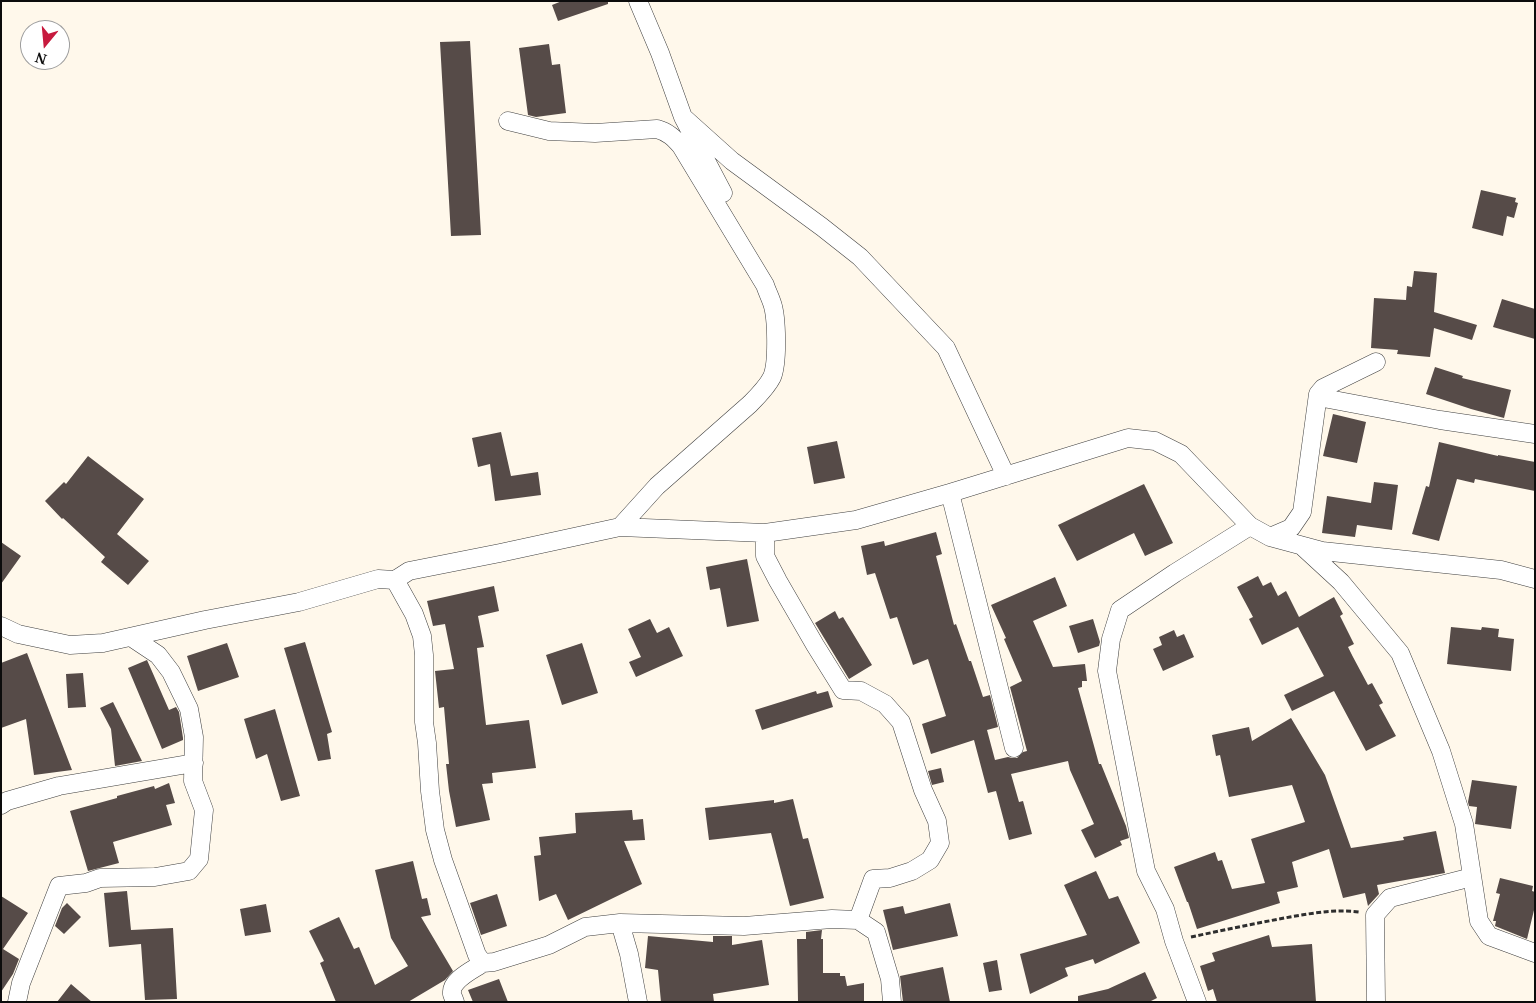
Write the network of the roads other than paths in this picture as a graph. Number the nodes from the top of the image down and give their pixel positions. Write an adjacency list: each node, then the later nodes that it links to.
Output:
1 (638, 1): 2 (street)
2 (683, 116): 4 (street); 8 (street)
3 (508, 121): 4 (street)
4 (751, 262): 11 (street)
5 (1376, 362): 6 (street)
6 (1318, 397): 7 (street); 13 (street)
7 (1535, 434)
8 (1006, 476): 9 (street); 10 (street)
9 (950, 493): 12 (street); 19 (street)
10 (1250, 526): 13 (street); 31 (street)
11 (620, 527): 12 (street); 16 (street)
12 (765, 533): 23 (street)
13 (1270, 537): 14 (street)
14 (1301, 545): 15 (street); 22 (street)
15 (1535, 579)
16 (395, 580): 18 (street); 26 (street)
17 (1, 626): 18 (street)
18 (131, 637): 20 (street)
19 (1014, 748)
20 (194, 763): 21 (street); 27 (street)
21 (1, 805)
22 (1472, 876): 25 (street); 32 (street)
23 (858, 920): 24 (street); 30 (street)
24 (620, 923): 26 (street); 29 (street)
25 (1535, 953)
26 (483, 963): 28 (street)
27 (17, 1002)
28 (455, 1002)
29 (638, 1002)
30 (892, 1002)
31 (1197, 1002)
32 (1376, 1002)

